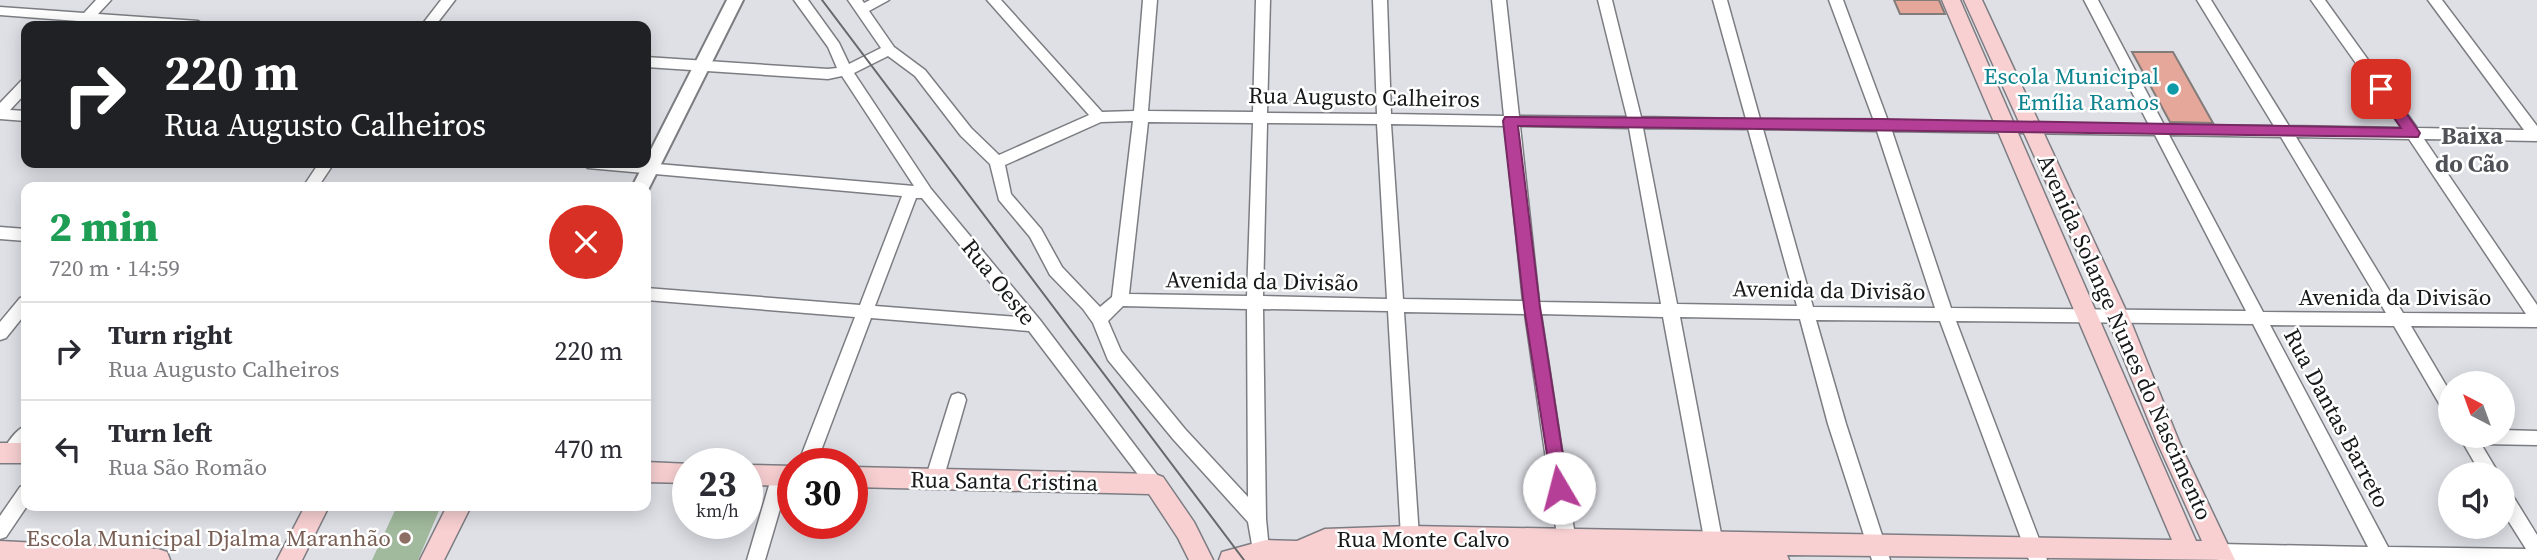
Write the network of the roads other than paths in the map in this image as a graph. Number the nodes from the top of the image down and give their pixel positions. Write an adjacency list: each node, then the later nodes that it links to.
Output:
1 (104, 0): 22 (street)
2 (447, 0): 23 (street)
3 (735, 0): 26 (street)
4 (801, 0): 27 (street, Rua Oeste)
5 (882, 0): 20 (street)
6 (994, 0): 32 (street)
7 (1150, 0): 31 (street)
8 (1263, 0): 33 (street)
9 (1380, 0): 34 (street)
10 (1499, 0): 35 (street)
11 (1605, 0): 36 (street)
12 (1720, 0): 37 (street)
13 (1836, 0): 38 (street)
14 (1951, 0): 39 (main road, Avenida Solange Nunes do Nascimento)
15 (1973, 0): 40 (main road, Avenida Solange Nunes do Nascimento)
16 (2091, 0): 41 (street, Rua Dantas Barreto)
17 (2204, 0): 42 (street)
18 (2318, 0): 43 (street)
19 (2435, 0): 44 (street)
20 (857, 2): 24 (street)
21 (0, 11): 22 (street)
22 (84, 21)
23 (432, 21)
24 (889, 50): 27 (street); 45 (street)
25 (651, 62): 26 (street)
26 (701, 65): 27 (street); 46 (street)
27 (846, 71): 48 (street, Rua Oeste)
28 (21, 90): 29 (street)
29 (0, 113): 30 (street)
30 (21, 115)
31 (1141, 116): 32 (street, Rua Augusto Calheiros); 33 (street, Rua Augusto Calheiros); 56 (street)
32 (1099, 117): 45 (street, Rua Augusto Calheiros)
33 (1261, 118): 34 (street, Rua Augusto Calheiros); 52 (street)
34 (1384, 120): 35 (street, Rua Augusto Calheiros); 53 (street)
35 (1510, 121): 36 (street, Rua Augusto Calheiros); 54 (street)
36 (1635, 122): 37 (street, Rua Augusto Calheiros); 57 (street)
37 (1756, 123): 38 (street, Rua Augusto Calheiros); 59 (street)
38 (1882, 124): 39 (street, Rua Augusto Calheiros); 60 (street)
39 (2005, 128): 40 (street, Rua Augusto Calheiros); 61 (main road, Avenida Solange Nunes do Nascimento)
40 (2032, 128): 41 (street, Rua Augusto Calheiros); 62 (main road, Avenida Solange Nunes do Nascimento)
41 (2160, 130): 42 (street, Rua Augusto Calheiros); 63 (street, Rua Dantas Barreto)
42 (2284, 130): 43 (street, Rua Augusto Calheiros); 65 (street)
43 (2413, 133): 44 (street, Rua Augusto Calheiros); 64 (street)
44 (2537, 135)
45 (997, 162): 56 (street)
46 (651, 168): 47 (street); 48 (street)
47 (644, 182)
48 (919, 193): 58 (street); 66 (street, Rua Oeste)
49 (0, 233): 50 (street)
50 (21, 235)
51 (651, 294): 58 (street)
52 (1255, 304): 53 (street, Avenida da Divisão); 56 (street, Avenida da Divisão); 83 (street)
53 (1395, 306): 54 (street, Avenida da Divisão); 85 (street)
54 (1532, 307): 57 (street, Avenida da Divisão); 86 (street)
55 (21, 308): 67 (street)
56 (1109, 310): 83 (street)
57 (1670, 310): 59 (street, Avenida da Divisão); 91 (street)
58 (867, 311): 66 (street); 72 (street)
59 (1808, 313): 60 (street, Avenida da Divisão); 90 (street)
60 (1945, 314): 61 (street, Avenida da Divisão); 92 (street)
61 (2088, 316): 62 (street, Avenida da Divisão); 93 (main road, Avenida Solange Nunes do Nascimento)
62 (2118, 317): 63 (street, Avenida da Divisão); 94 (main road, Avenida Solange Nunes do Nascimento)
63 (2259, 318): 65 (street, Avenida da Divisão); 96 (street, Rua Dantas Barreto)
64 (2537, 320): 65 (street, Avenida da Divisão)
65 (2400, 321): 68 (street)
66 (1034, 325): 77 (street, Rua Oeste)
67 (0, 333)
68 (2438, 386)
69 (958, 400): 76 (street)
70 (2515, 437): 71 (street)
71 (2537, 438)
72 (813, 448)
73 (651, 472): 74 (main road)
74 (672, 473)
75 (868, 478): 76 (main road, Rua Santa Cristina)
76 (934, 480): 77 (main road, Rua Santa Cristina)
77 (1155, 484): 102 (main road, Rua Oeste)
78 (21, 500): 84 (street)
79 (777, 504): 101 (street)
80 (314, 511): 99 (main road)
81 (456, 511): 100 (main road)
82 (2515, 515): 88 (street)
83 (1257, 519): 87 (street)
84 (0, 531)
85 (1410, 537): 86 (main road, Rua Monte Calvo); 95 (main road, Rua Monte Calvo)
86 (1568, 547): 91 (main road, Rua Monte Calvo); 104 (main road, Rua Monte Calvo)
87 (1260, 550): 95 (main road); 103 (main road)
88 (2537, 551)
89 (0, 552): 98 (main road)
90 (1878, 553): 91 (main road, Rua Monte Calvo); 92 (main road, Rua Monte Calvo)
91 (1716, 554): 105 (main road, Rua Monte Calvo)
92 (2036, 554): 93 (main road, Rua Monte Calvo)
93 (2189, 556): 94 (main road, Rua Monte Calvo)
94 (2222, 556): 96 (street, Rua Monte Calvo)
95 (1308, 557)
96 (2384, 558): 97 (street, Rua Monte Calvo)
97 (2537, 558)
98 (159, 560)
99 (289, 560)
100 (432, 560)
101 (757, 560)
102 (1201, 560)
103 (1231, 560)
104 (1337, 560)
105 (1777, 560)

